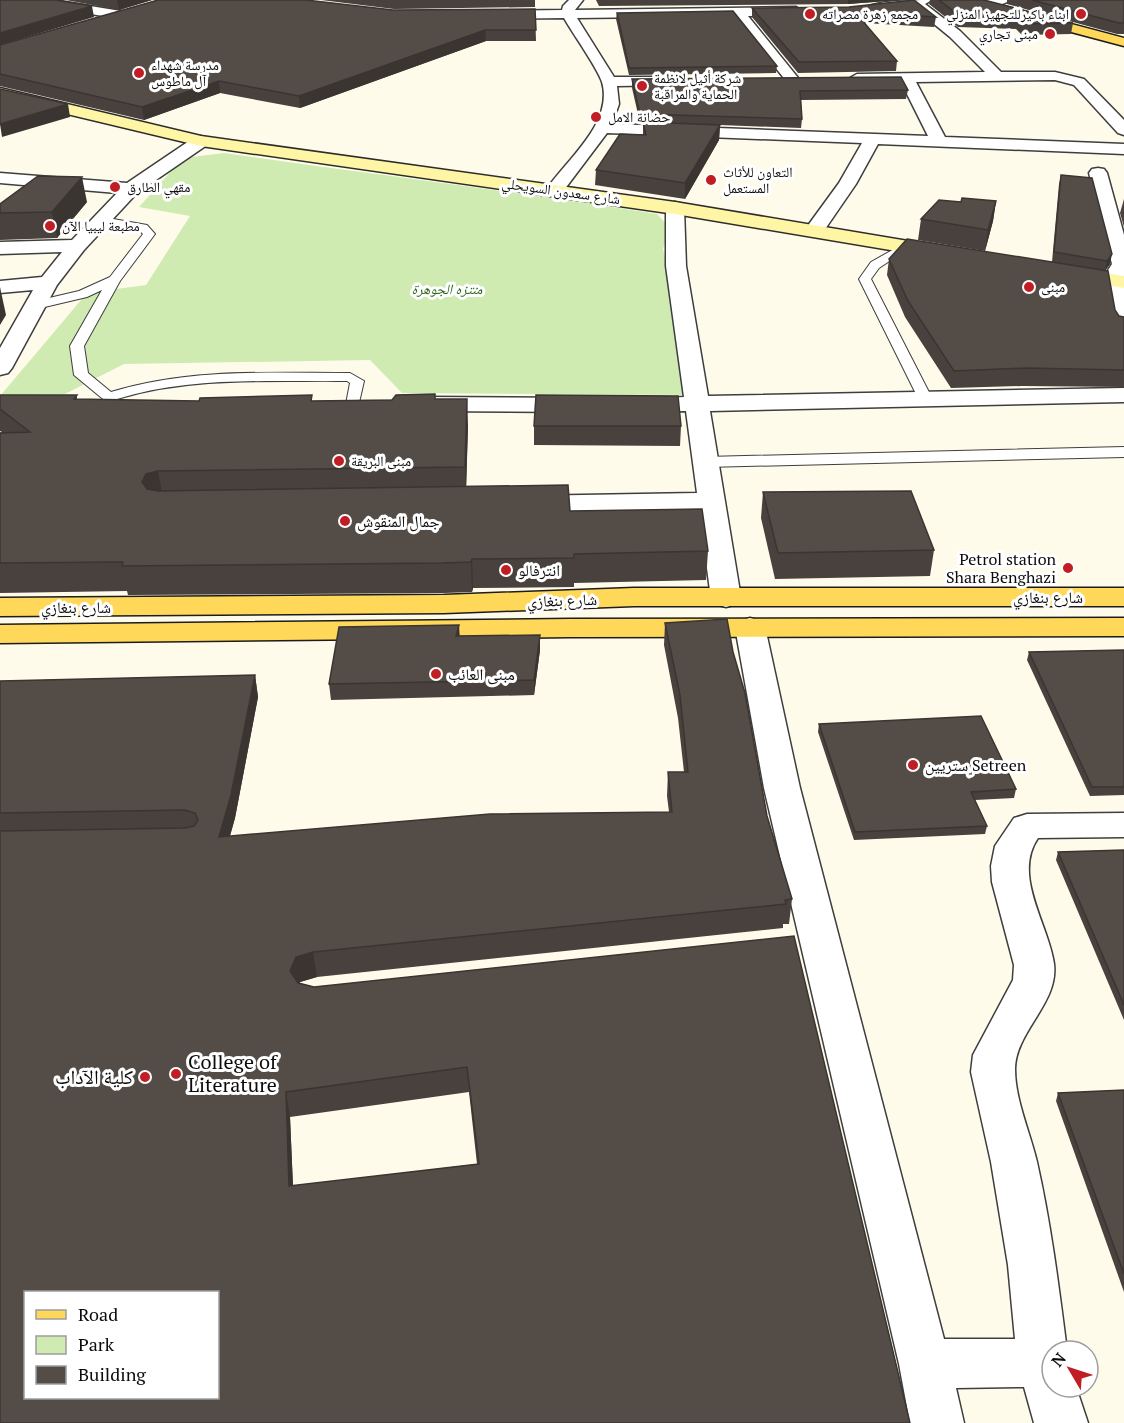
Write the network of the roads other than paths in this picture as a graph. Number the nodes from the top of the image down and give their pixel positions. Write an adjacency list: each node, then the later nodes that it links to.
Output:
1 (30, 0): 12 (street)
2 (577, 0): 11 (street)
3 (787, 0): 9 (street)
4 (998, 0): 5 (street); 7 (street); 13 (main road)
5 (1004, 0)
6 (920, 1): 8 (street); 16 (street)
7 (973, 2): 14 (main road)
8 (859, 9)
9 (739, 13): 11 (street); 18 (street)
10 (476, 15): 11 (street)
11 (568, 15): 20 (street)
12 (96, 23)
13 (1124, 34)
14 (1124, 42)
15 (906, 77): 16 (street); 17 (street); 26 (street)
16 (998, 77): 23 (street)
17 (838, 78)
18 (769, 79)
19 (689, 80): 20 (street)
20 (609, 82): 22 (street)
21 (0, 93): 25 (main road, شارع سعدون السويحلي)
22 (602, 128): 24 (street); 31 (street)
23 (1124, 130)
24 (873, 140): 26 (street); 34 (street)
25 (201, 141): 30 (street); 31 (main road, شارع سعدون السويحلي)
26 (939, 142): 27 (street)
27 (1124, 149)
28 (1098, 173): 41 (street)
29 (0, 178): 30 (street)
30 (130, 189): 33 (street)
31 (555, 190): 32 (main road, شارع سعدون السويحلي)
32 (675, 208): 34 (main road, شارع سعدون السويحلي); 51 (street)
33 (102, 219): 35 (street); 40 (lane)
34 (814, 231): 36 (main road, شارع سعدون السويحلي)
35 (77, 246): 37 (street); 42 (street)
36 (905, 246): 38 (main road, شارع سعدون السويحلي); 48 (lane)
37 (0, 248)
38 (966, 257)
39 (1047, 270): 41 (main road)
40 (114, 280): 44 (lane); 49 (lane)
41 (1120, 281): 45 (street)
42 (48, 283): 43 (street); 44 (street)
43 (0, 287)
44 (36, 305): 46 (street)
45 (1124, 325)
46 (0, 368)
47 (1124, 395): 48 (street)
48 (926, 400): 51 (street)
49 (103, 403): 50 (lane); 52 (street)
50 (365, 404): 51 (street)
51 (696, 405): 54 (street)
52 (170, 406)
53 (1124, 452): 54 (lane)
54 (706, 462): 55 (street)
55 (712, 501): 56 (street); 59 (street)
56 (502, 504)
57 (1124, 597): 59 (main road, شارع بنغازي)
58 (0, 607): 59 (main road, شارع بنغازي)
59 (738, 612): 60 (main road, شارع بنغازي); 61 (main road, شارع بنغازي); 65 (street)
60 (1124, 627)
61 (0, 634)
62 (1124, 825): 63 (street)
63 (1041, 1339)
64 (1040, 1363): 65 (street)
65 (925, 1364): 67 (street)
66 (1054, 1399): 68 (street)
67 (937, 1423)
68 (1061, 1423)

